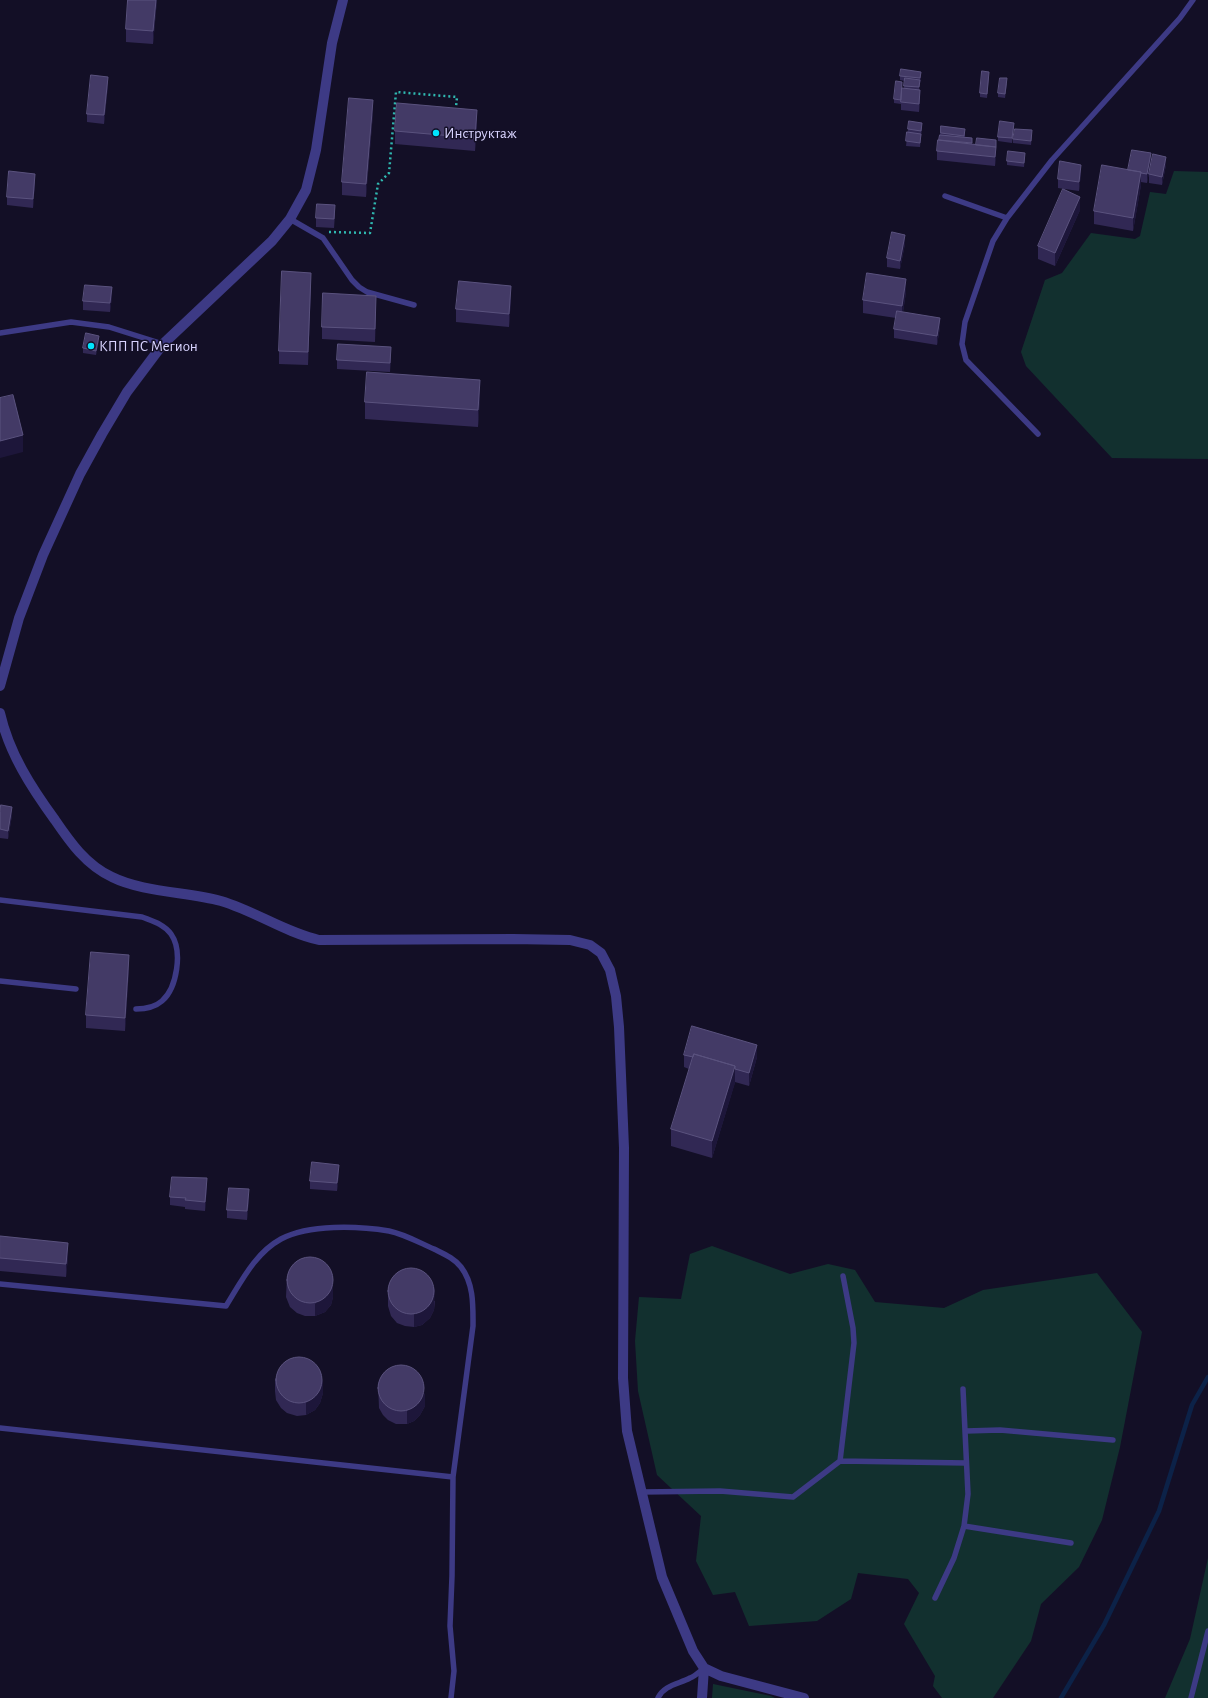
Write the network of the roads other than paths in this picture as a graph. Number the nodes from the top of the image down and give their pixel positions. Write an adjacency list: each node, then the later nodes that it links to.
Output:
1 (343, 0): 5 (street)
2 (1193, 0): 4 (lane)
3 (945, 196): 4 (lane)
4 (1008, 218): 9 (lane)
5 (290, 219): 6 (lane); 8 (street)
6 (414, 305)
7 (0, 333): 8 (lane)
8 (164, 344): 10 (street)
9 (1038, 434)
10 (0, 686)
11 (0, 713): 25 (street)
12 (0, 900): 15 (lane)
13 (0, 982): 14 (lane)
14 (76, 989)
15 (136, 1009)
16 (843, 1276): 22 (lane)
17 (0, 1284): 24 (lane)
18 (963, 1389): 20 (lane)
19 (0, 1428): 24 (lane)
20 (966, 1431): 21 (lane); 23 (lane)
21 (1113, 1440)
22 (840, 1461): 23 (lane); 25 (lane)
23 (966, 1463): 26 (lane)
24 (453, 1477): 31 (lane)
25 (640, 1492): 30 (street)
26 (964, 1526): 27 (lane); 28 (lane)
27 (1071, 1542)
28 (935, 1598)
29 (1208, 1631): 35 (lane)
30 (704, 1668): 32 (lane); 33 (street); 34 (street)
31 (451, 1698)
32 (658, 1698)
33 (702, 1698)
34 (804, 1698)
35 (1191, 1698)

